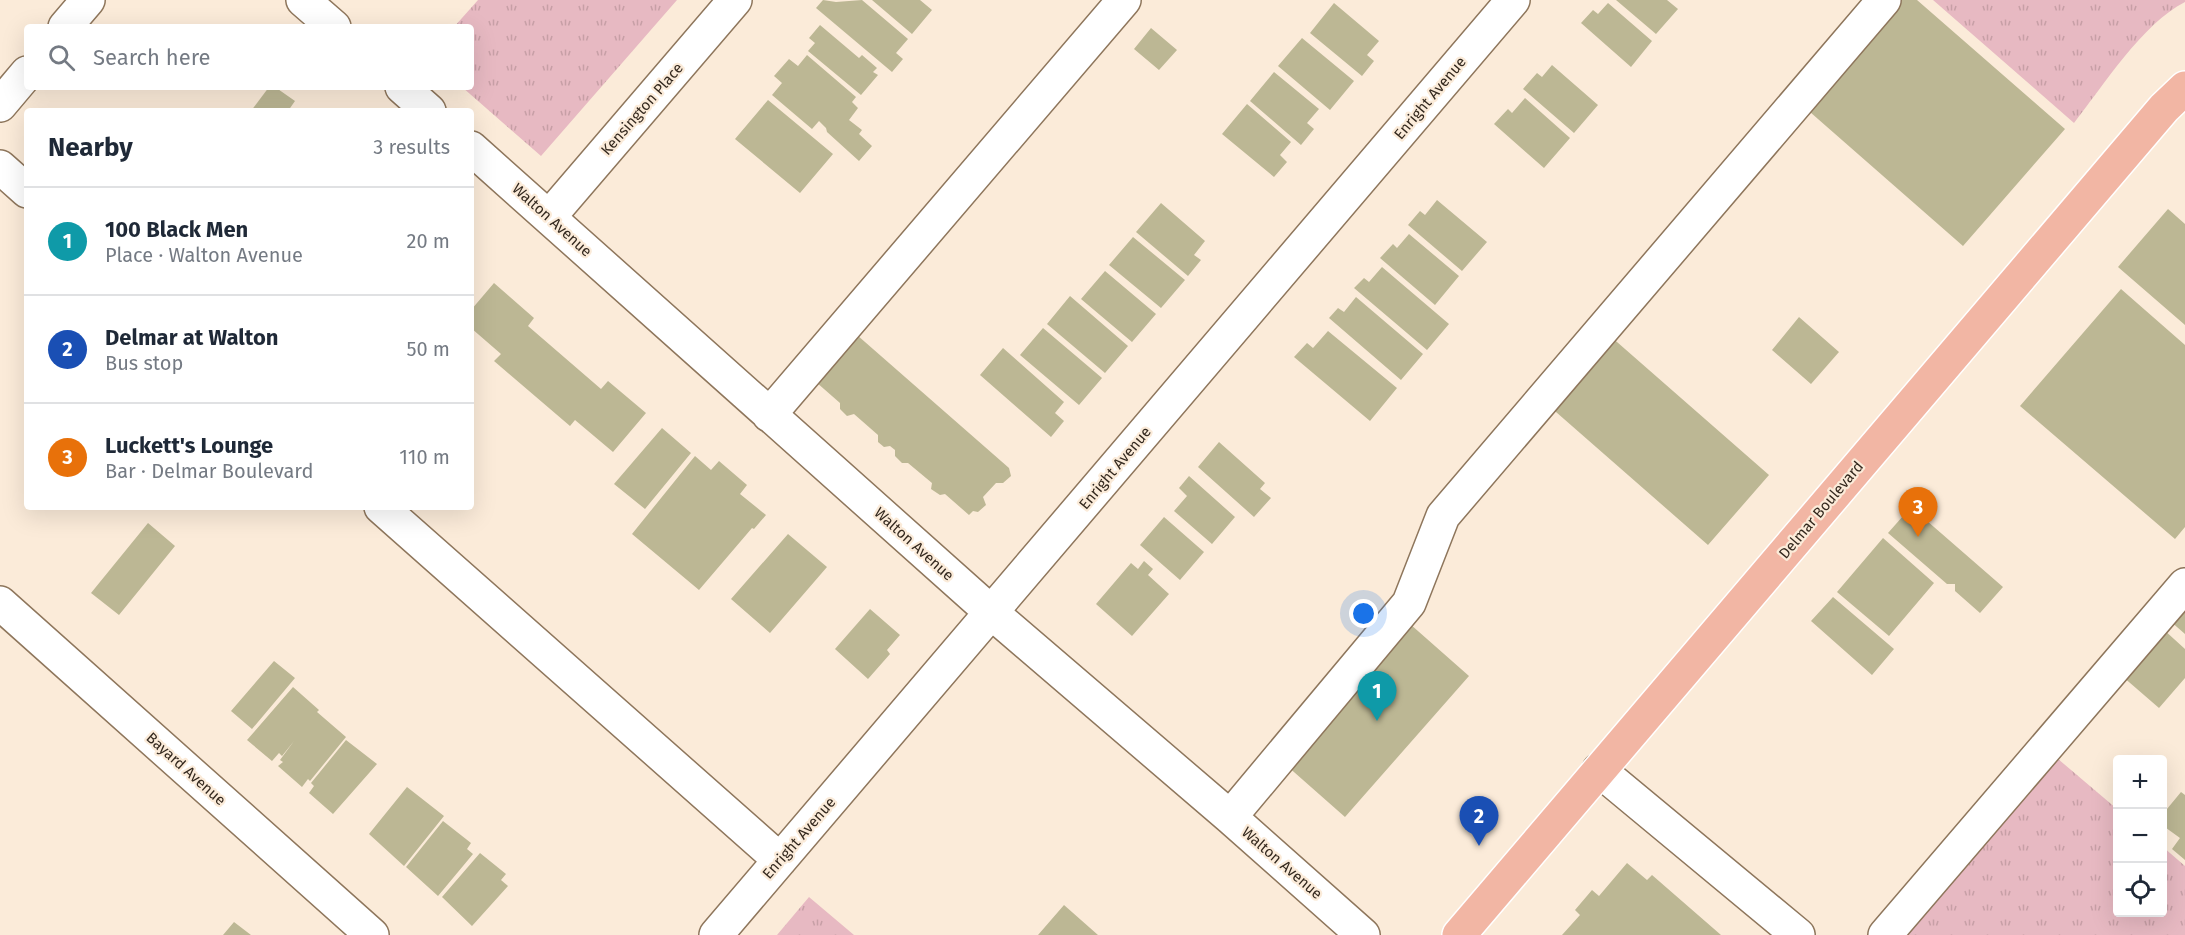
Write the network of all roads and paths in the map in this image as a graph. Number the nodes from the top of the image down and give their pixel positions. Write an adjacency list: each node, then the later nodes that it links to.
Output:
1 (88, 0): 7 (street)
2 (303, 0): 8 (street)
3 (735, 0): 17 (street, Kensington Place)
4 (1124, 0): 18 (street)
5 (1513, 0): 22 (street, Enright Avenue)
6 (1884, 0): 24 (street)
7 (68, 24)
8 (331, 24)
9 (24, 77): 12 (street)
10 (2185, 88): 23 (main road, Delmar Boulevard)
11 (405, 90): 13 (street)
12 (0, 105)
13 (426, 108)
14 (474, 151): 17 (street, Walton Avenue)
15 (0, 167): 16 (street)
16 (24, 188)
17 (549, 217): 18 (street, Walton Avenue)
18 (769, 415): 22 (street, Walton Avenue)
19 (384, 510): 25 (street)
20 (2185, 585): 31 (street)
21 (0, 603): 26 (street, Bayard Avenue)
22 (992, 613): 24 (street, Walton Avenue); 25 (street, Enright Avenue)
23 (1599, 770): 29 (main road, Delmar Boulevard); 30 (street)
24 (1230, 817): 28 (street, Walton Avenue)
25 (780, 860): 27 (street, Enright Avenue)
26 (372, 935)
27 (716, 935)
28 (1363, 935)
29 (1459, 935)
30 (1798, 935)
31 (1885, 935)

